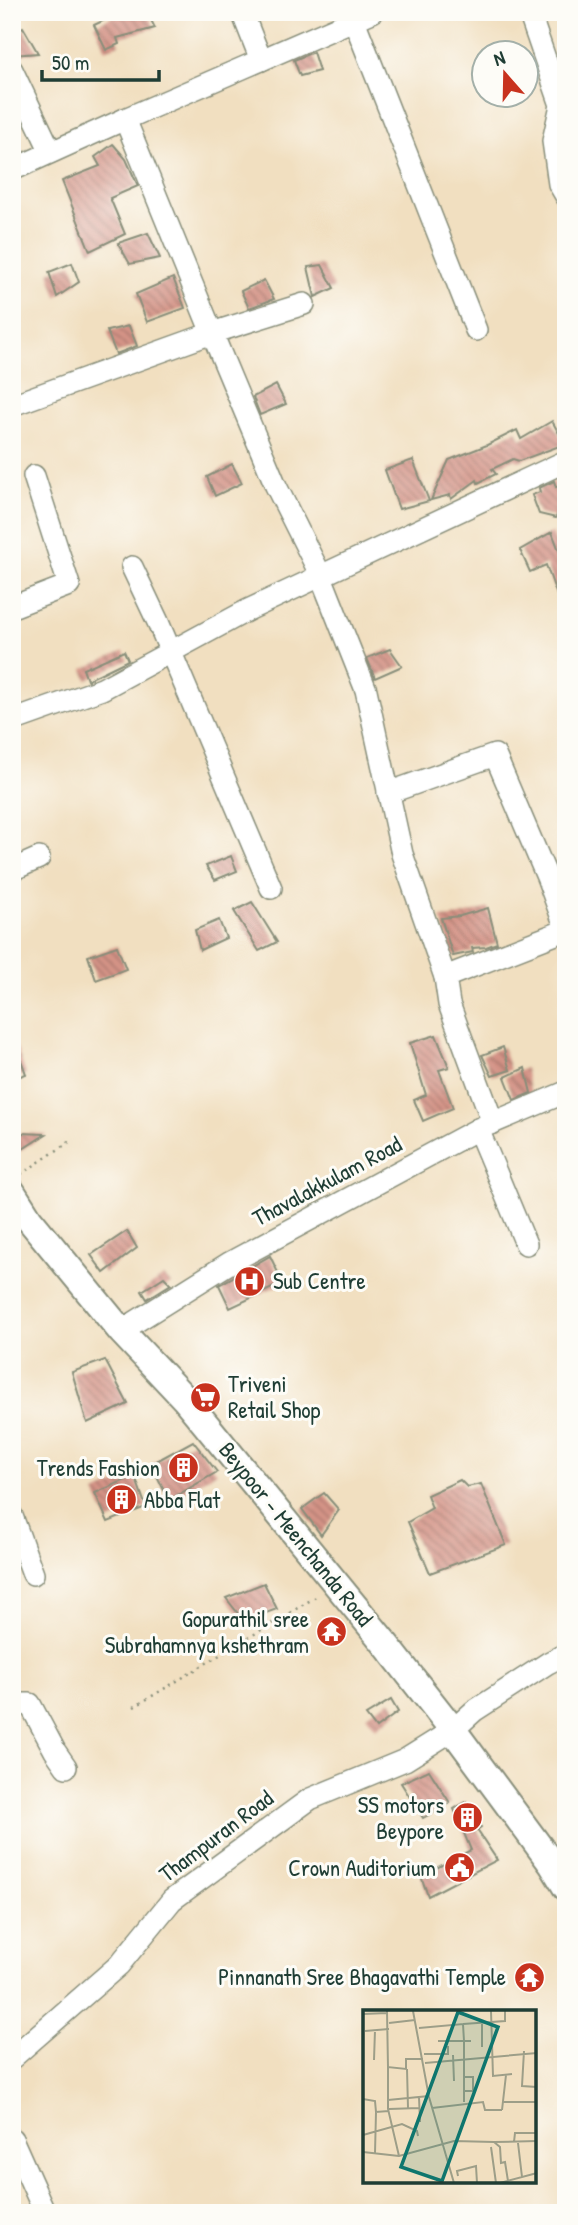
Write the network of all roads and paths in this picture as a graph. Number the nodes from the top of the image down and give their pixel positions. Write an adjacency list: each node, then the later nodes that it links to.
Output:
1 (242, 12): 4 (street)
2 (529, 12): 9 (street)
3 (363, 16): 4 (street); 11 (street)
4 (261, 60): 6 (street)
5 (12, 71): 7 (street)
6 (125, 119): 7 (street); 12 (street)
7 (51, 152): 8 (street)
8 (12, 170)
9 (566, 196)
10 (304, 304): 12 (street)
11 (476, 330)
12 (212, 332): 13 (street); 17 (street)
13 (12, 405)
14 (566, 461): 17 (street)
15 (34, 476): 18 (street)
16 (132, 567): 19 (street)
17 (320, 574): 19 (street); 21 (street)
18 (12, 607)
19 (170, 652): 20 (street); 24 (street)
20 (12, 721)
21 (388, 793): 25 (street); 26 (street)
22 (39, 858): 23 (street)
23 (12, 870)
24 (271, 888)
25 (566, 930): 26 (street)
26 (445, 977): 28 (street)
27 (566, 1092): 28 (street, Thavalakkulam Road)
28 (486, 1126): 31 (street); 32 (street, Thavalakkulam Road)
29 (71, 1140): 30 (path)
30 (14, 1195): 32 (main road, Beypoor - Meenchanda Road)
31 (526, 1244)
32 (121, 1331): 35 (main road, Beypoor - Meenchanda Road)
33 (12, 1516): 34 (street)
34 (33, 1574)
35 (337, 1584): 38 (path); 39 (main road, Beypoor - Meenchanda Road)
36 (566, 1654): 39 (street, Thampuran Road)
37 (12, 1704): 40 (street)
38 (134, 1707)
39 (453, 1730): 41 (main road, Beypoor - Meenchanda Road); 42 (street, Thampuran Road)
40 (66, 1766)
41 (566, 1887)
42 (12, 2058)
43 (12, 2139): 44 (street)
44 (45, 2213)

